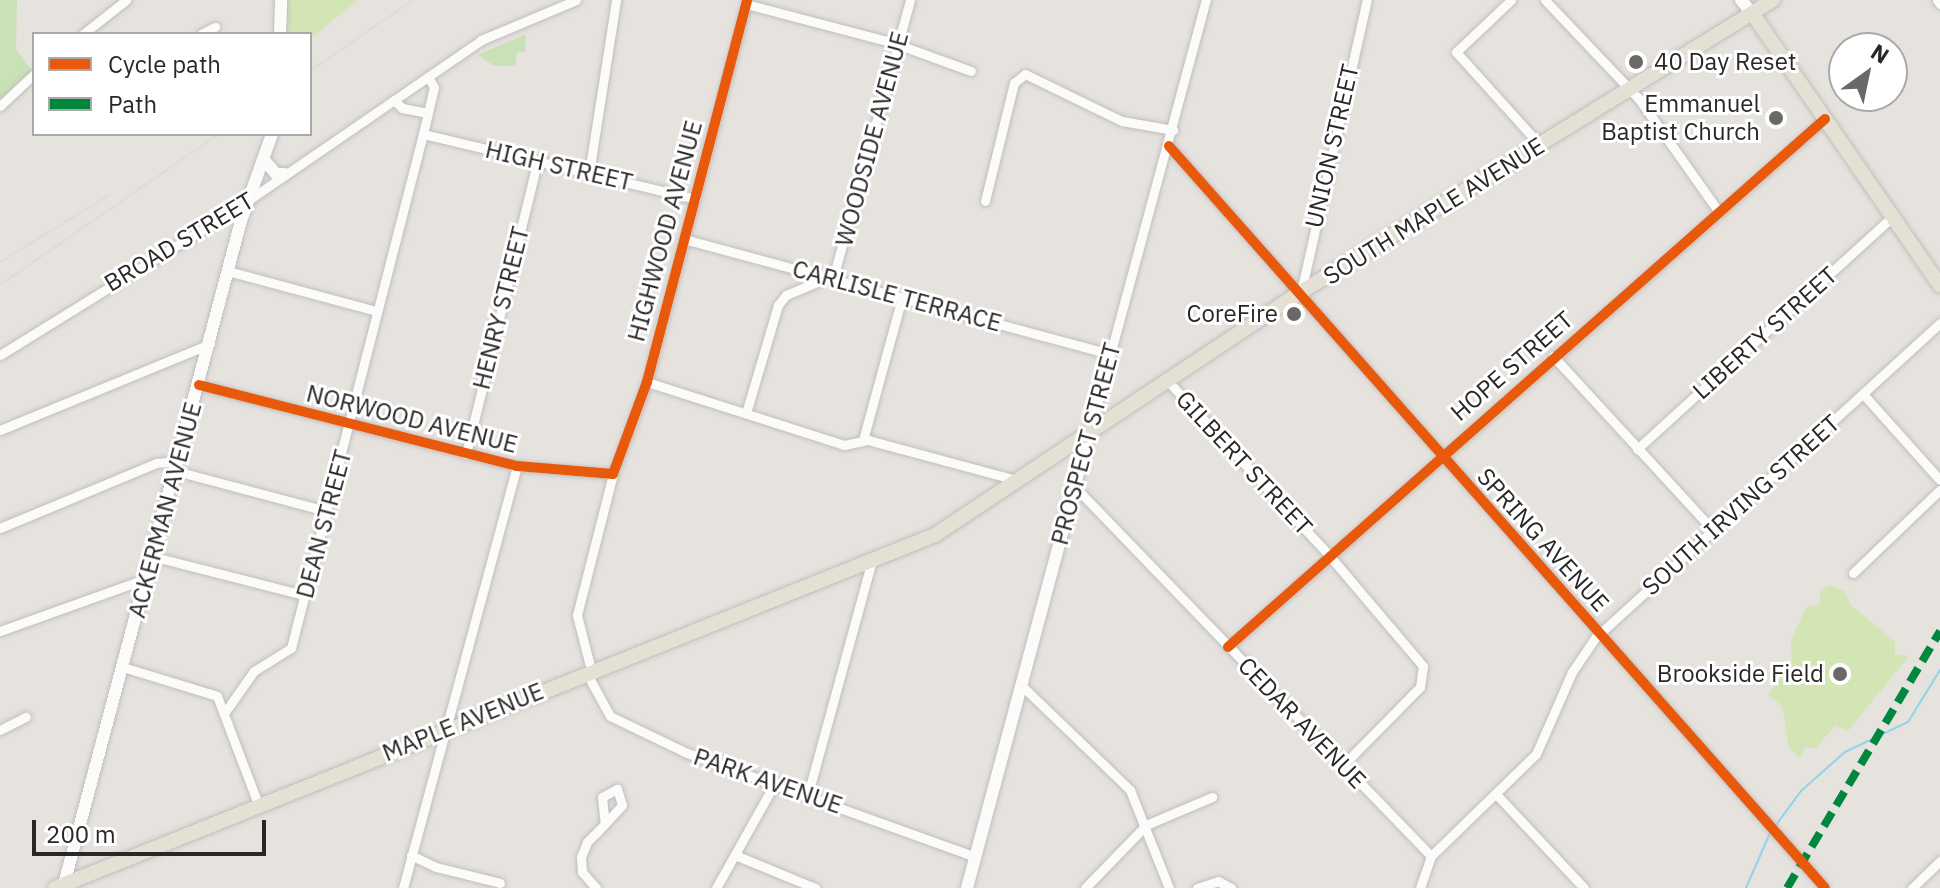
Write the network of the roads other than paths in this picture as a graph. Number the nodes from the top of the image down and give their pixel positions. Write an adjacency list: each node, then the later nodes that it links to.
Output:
1 (126, 0): 15 (street)
2 (281, 0): 17 (street)
3 (576, 0): 21 (street, BROAD STREET)
4 (616, 0): 34 (street)
5 (910, 0): 18 (street, WOODSIDE AVENUE)
6 (1206, 0): 27 (street, PROSPECT STREET)
7 (1367, 0): 45 (street, UNION STREET)
8 (1511, 0): 31 (street)
9 (1545, 0): 22 (street)
10 (1741, 0): 13 (street)
11 (1773, 0): 13 (main road, SOUTH MAPLE AVENUE)
12 (746, 2): 18 (street); 36 (street, HIGHWOOD AVENUE)
13 (1752, 13): 22 (main road, SOUTH MAPLE AVENUE); 26 (main road)
14 (215, 27): 16 (street)
15 (86, 32)
16 (205, 32)
17 (280, 32)
18 (898, 45): 19 (street); 43 (street, WOODSIDE AVENUE)
19 (971, 71)
20 (32, 76): 24 (street)
21 (428, 77): 23 (street, BROAD STREET); 25 (street, DEAN STREET)
22 (1631, 90): 31 (main road, SOUTH MAPLE AVENUE); 39 (street)
23 (394, 100): 25 (street); 35 (street, BROAD STREET)
24 (0, 106)
25 (427, 113): 28 (street, DEAN STREET)
26 (1825, 119): 39 (street, HOPE STREET); 40 (main road)
27 (1173, 130): 30 (street, PROSPECT STREET); 38 (street)
28 (423, 134): 33 (street, HIGH STREET); 47 (street, DEAN STREET)
29 (271, 136): 32 (street, ACKERMAN AVENUE)
30 (1169, 146): 45 (street, SPRING AVENUE); 50 (street, PROSPECT STREET)
31 (1541, 146): 45 (main road, SOUTH MAPLE AVENUE)
32 (264, 160): 35 (street); 37 (street, ACKERMAN AVENUE)
33 (537, 162): 34 (street, HIGH STREET); 63 (street, HENRY STREET)
34 (589, 173): 36 (street, HIGH STREET)
35 (285, 174): 37 (street, BROAD STREET)
36 (695, 199): 41 (street, HIGHWOOD AVENUE)
37 (248, 201): 42 (street, ACKERMAN AVENUE); 51 (street, BROAD STREET)
38 (985, 201)
39 (1719, 212): 52 (street, HOPE STREET)
40 (1892, 217): 44 (main road); 62 (street, LIBERTY STREET)
41 (684, 239): 43 (street, CARLISLE TERRACE); 54 (street, HIGHWOOD AVENUE)
42 (228, 271): 47 (street); 49 (street, ACKERMAN AVENUE)
43 (831, 278): 46 (street, CARLISLE TERRACE); 57 (street, WOODSIDE AVENUE)
44 (1940, 286)
45 (1301, 292): 53 (main road, SOUTH MAPLE AVENUE); 64 (street, SPRING AVENUE)
46 (902, 297): 50 (street, CARLISLE TERRACE); 61 (street)
47 (376, 311): 58 (street, DEAN STREET)
48 (1940, 323): 56 (street, SOUTH IRVING STREET)
49 (210, 344): 55 (street, ACKERMAN AVENUE); 59 (street)
50 (1109, 354): 60 (street, PROSPECT STREET)
51 (0, 355)
52 (1553, 356): 62 (street); 64 (street, HOPE STREET)
53 (1166, 379): 60 (main road, SOUTH MAPLE AVENUE); 75 (street, GILBERT STREET)
54 (647, 382): 57 (street); 67 (street, HIGHWOOD AVENUE)
55 (199, 385): 58 (street, NORWOOD AVENUE); 65 (street, ACKERMAN AVENUE)
56 (1863, 394): 69 (street); 74 (street, SOUTH IRVING STREET)
57 (746, 413): 61 (street)
58 (351, 426): 63 (street, NORWOOD AVENUE); 72 (street, DEAN STREET)
59 (0, 430)
60 (1089, 433): 68 (main road, SOUTH MAPLE AVENUE); 70 (street, PROSPECT STREET)
61 (863, 440): 68 (street)
62 (1637, 449): 74 (street)
63 (466, 454): 66 (street, NORWOOD AVENUE)
64 (1440, 455): 75 (street, HOPE STREET); 82 (street, SPRING AVENUE)
65 (177, 466): 72 (street); 73 (street); 76 (street, ACKERMAN AVENUE)
66 (517, 466): 67 (street, NORWOOD AVENUE); 89 (street)
67 (615, 472): 85 (street, HIGHWOOD AVENUE)
68 (1016, 480): 77 (main road, SOUTH MAPLE AVENUE)
69 (1940, 480)
70 (1074, 486): 83 (street, CEDAR AVENUE); 86 (street, PROSPECT STREET)
71 (1940, 490): 78 (street)
72 (326, 511): 80 (street, DEAN STREET)
73 (0, 528)
74 (1713, 530): 82 (street, SOUTH IRVING STREET)
75 (1328, 554): 83 (street, HOPE STREET); 91 (street, GILBERT STREET)
76 (151, 556): 79 (street, ACKERMAN AVENUE); 80 (street)
77 (872, 560): 85 (main road, MAPLE AVENUE); 93 (street)
78 (1853, 573)
79 (145, 579): 81 (street); 84 (street, ACKERMAN AVENUE)
80 (304, 595): 87 (street, DEAN STREET)
81 (0, 631)
82 (1599, 634): 94 (street, SOUTH IRVING STREET); 117 (street, SPRING AVENUE)
83 (1228, 647): 91 (street, CEDAR AVENUE)
84 (123, 667): 87 (street); 105 (street, ACKERMAN AVENUE)
85 (589, 671): 89 (main road, MAPLE AVENUE); 92 (street, PARK AVENUE)
86 (1022, 686): 98 (street); 102 (street, PROSPECT STREET)
87 (225, 712): 96 (street)
88 (26, 717): 90 (street)
89 (446, 727): 96 (main road, MAPLE AVENUE); 99 (street)
90 (0, 730)
91 (1343, 765): 101 (street, CEDAR AVENUE)
92 (775, 783): 93 (street, PARK AVENUE); 100 (street)
93 (808, 794): 102 (street, PARK AVENUE)
94 (1496, 794): 101 (street, SOUTH IRVING STREET); 116 (street)
95 (1212, 797): 98 (street)
96 (258, 804): 105 (main road, MAPLE AVENUE)
97 (605, 824): 107 (street)
98 (1146, 825): 111 (street); 112 (street)
99 (411, 855): 104 (street); 106 (street)
100 (735, 855): 108 (street); 109 (street)
101 (1431, 856): 115 (street, SOUTH IRVING STREET)
102 (976, 857): 110 (street, PROSPECT STREET)
103 (1940, 861): 118 (street)
104 (500, 883)
105 (60, 887)
106 (403, 888)
107 (596, 888)
108 (716, 888)
109 (815, 888)
110 (967, 888)
111 (1085, 888)
112 (1169, 888)
113 (1197, 888): 114 (street)
114 (1231, 888)
115 (1420, 888)
116 (1584, 888)
117 (1825, 888)
118 (1912, 888)

